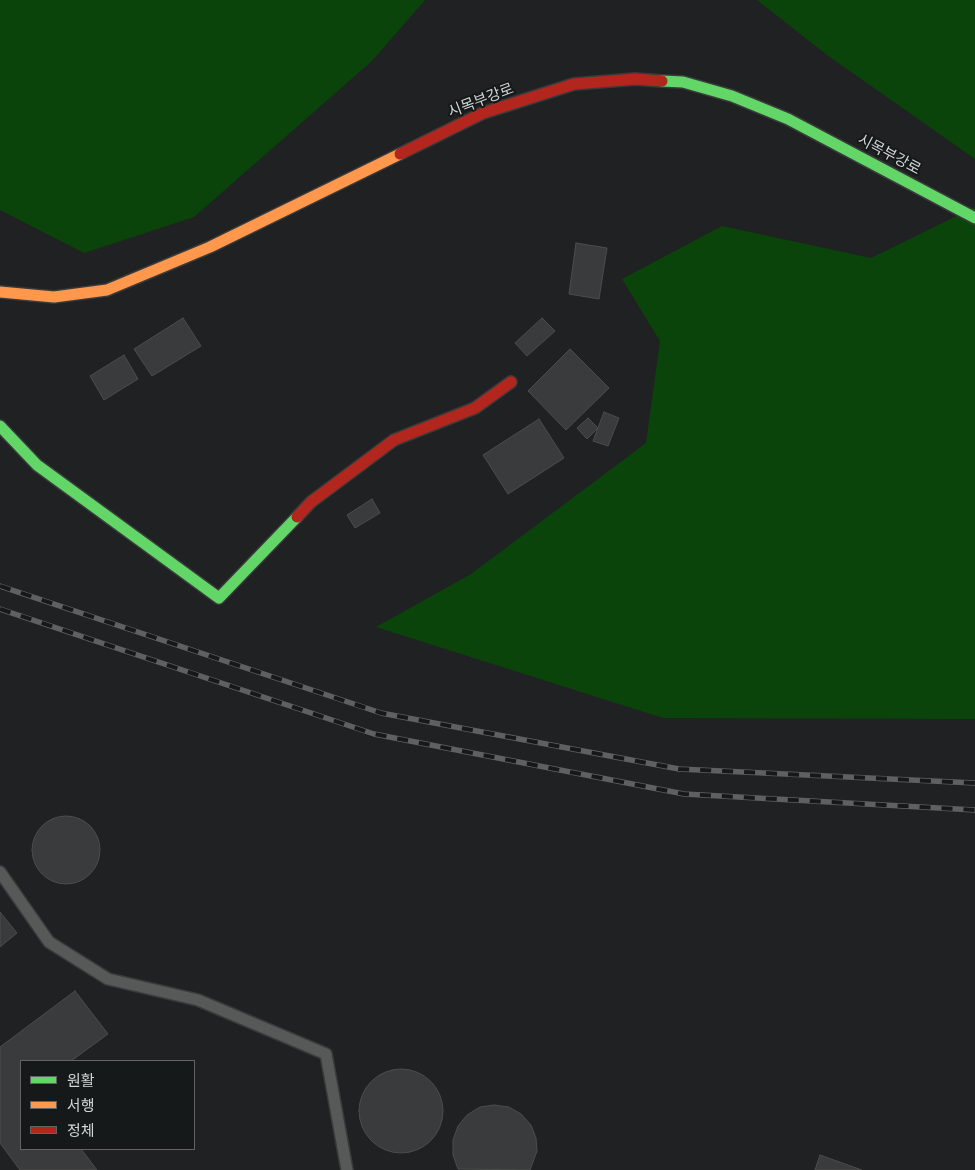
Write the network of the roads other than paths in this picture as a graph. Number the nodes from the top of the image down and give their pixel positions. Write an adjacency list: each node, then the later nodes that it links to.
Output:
1 (975, 218): 2 (main road, 시목부강로)
2 (0, 292)
3 (511, 382): 4 (main road)
4 (0, 426)
5 (0, 872): 6 (lane)
6 (347, 1170)

